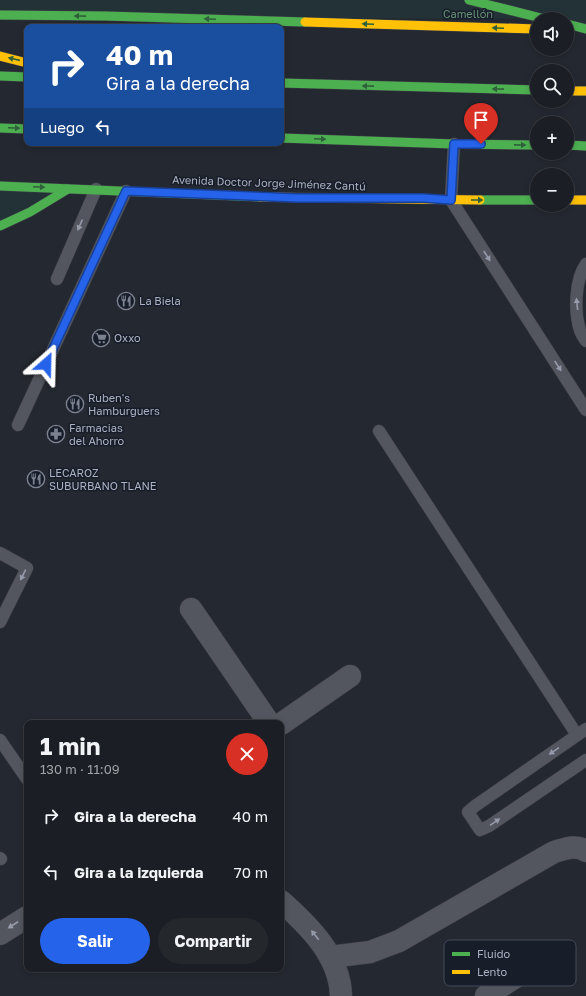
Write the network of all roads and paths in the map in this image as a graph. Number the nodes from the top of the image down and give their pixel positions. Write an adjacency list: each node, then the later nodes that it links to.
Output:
1 (469, 0): 3 (street)
2 (0, 15): 5 (street, one-way to 2)
3 (530, 15)
4 (574, 26): 7 (street)
5 (530, 29)
6 (574, 30): 7 (street)
7 (586, 30)
8 (0, 56): 9 (street, one-way to 8)
9 (24, 62)
10 (0, 76): 11 (street)
11 (24, 77)
12 (284, 84): 13 (street, one-way to 12)
13 (530, 90)
14 (574, 91): 15 (street)
15 (586, 91)
16 (0, 128): 17 (street, one-way to 17)
17 (24, 129)
18 (284, 138): 19 (street, one-way to 19)
19 (454, 144): 20 (street, one-way to 20); 27 (lane)
20 (530, 145)
21 (574, 145): 22 (street)
22 (586, 146)
23 (0, 186): 24 (street, Avenida Doctor Jorge Jiménez Cantú, one-way to 24)
24 (68, 189): 25 (street, Avenida Doctor Jorge Jiménez Cantú); 31 (street)
25 (96, 189): 26 (street, Avenida Doctor Jorge Jiménez Cantú); 33 (lane, one-way to 33)
26 (126, 191): 27 (street, Avenida Doctor Jorge Jiménez Cantú); 36 (lane)
27 (451, 200): 28 (street, Avenida Doctor Jorge Jiménez Cantú, one-way to 28); 35 (lane, one-way to 35)
28 (530, 200)
29 (574, 200): 30 (street)
30 (586, 200)
31 (0, 226)
32 (586, 264): 34 (lane, one-way to 32)
33 (57, 279)
34 (586, 341)
35 (586, 410)
36 (18, 426)
37 (379, 431): 44 (lane)
38 (0, 553): 40 (lane, one-way to 40)
39 (191, 609): 42 (street)
40 (0, 622)
41 (350, 676): 43 (street)
42 (266, 720)
43 (284, 722)
44 (582, 732): 46 (lane, one-way to 46)
45 (0, 740): 47 (lane)
46 (586, 760)
47 (24, 775)
48 (586, 851): 52 (street)
49 (284, 904): 52 (street, one-way to 49)
50 (24, 919): 51 (street, one-way to 51)
51 (0, 934)
52 (330, 957): 54 (street)
53 (502, 986): 55 (street)
54 (341, 996)
55 (486, 996)

